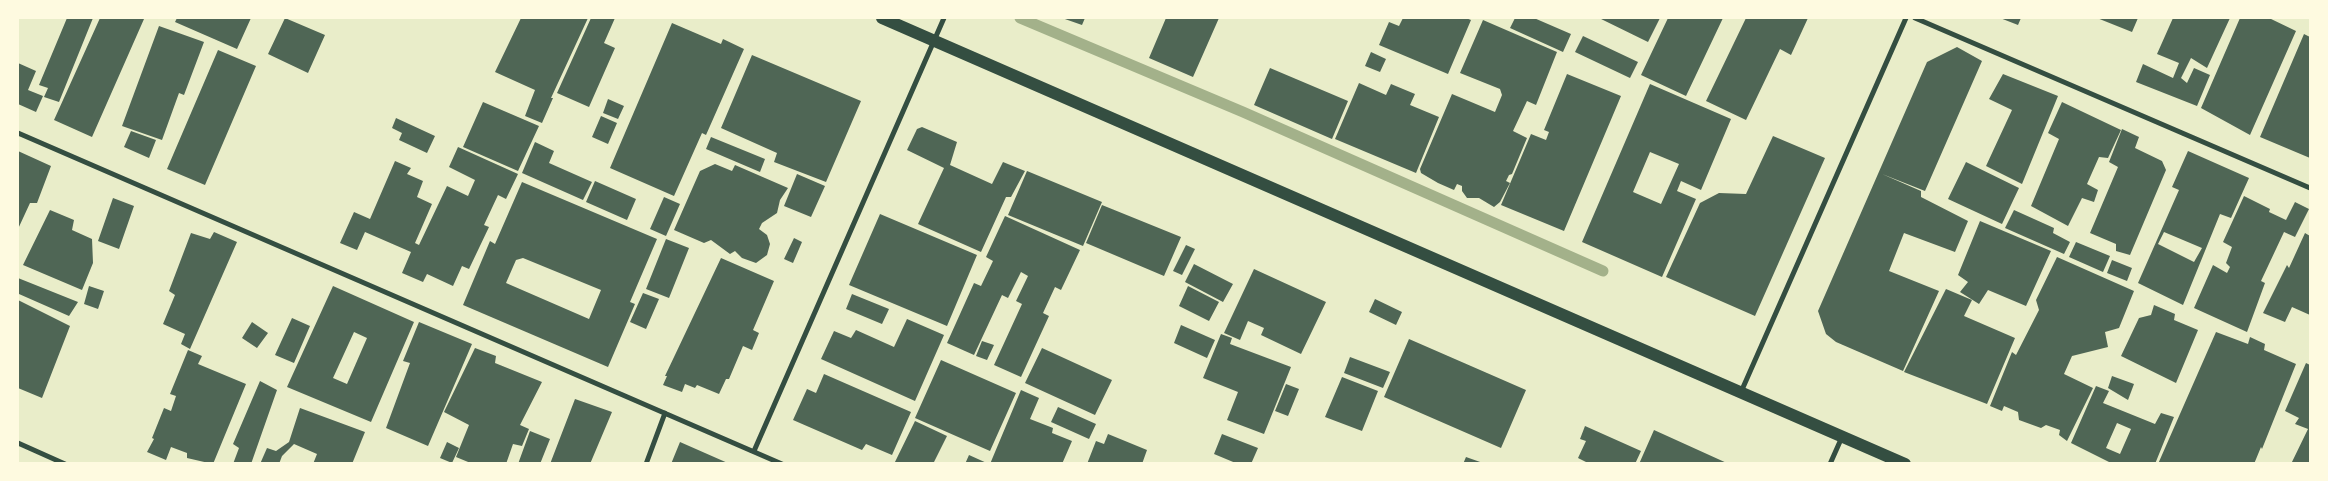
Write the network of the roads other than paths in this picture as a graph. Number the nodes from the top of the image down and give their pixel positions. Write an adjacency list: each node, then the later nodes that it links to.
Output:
1 (882, 18): 5 (main road)
2 (944, 18): 5 (street)
3 (1906, 18): 8 (street)
4 (1916, 18): 7 (street)
5 (934, 40): 8 (main road); 12 (street)
6 (18, 133): 9 (street)
7 (2310, 188)
8 (1741, 392): 10 (main road)
9 (665, 413): 12 (street); 14 (street)
10 (1842, 436): 16 (street); 17 (main road)
11 (18, 443): 13 (street)
12 (754, 451): 15 (street)
13 (65, 464)
14 (646, 464)
15 (782, 464)
16 (1830, 464)
17 (1905, 464)

